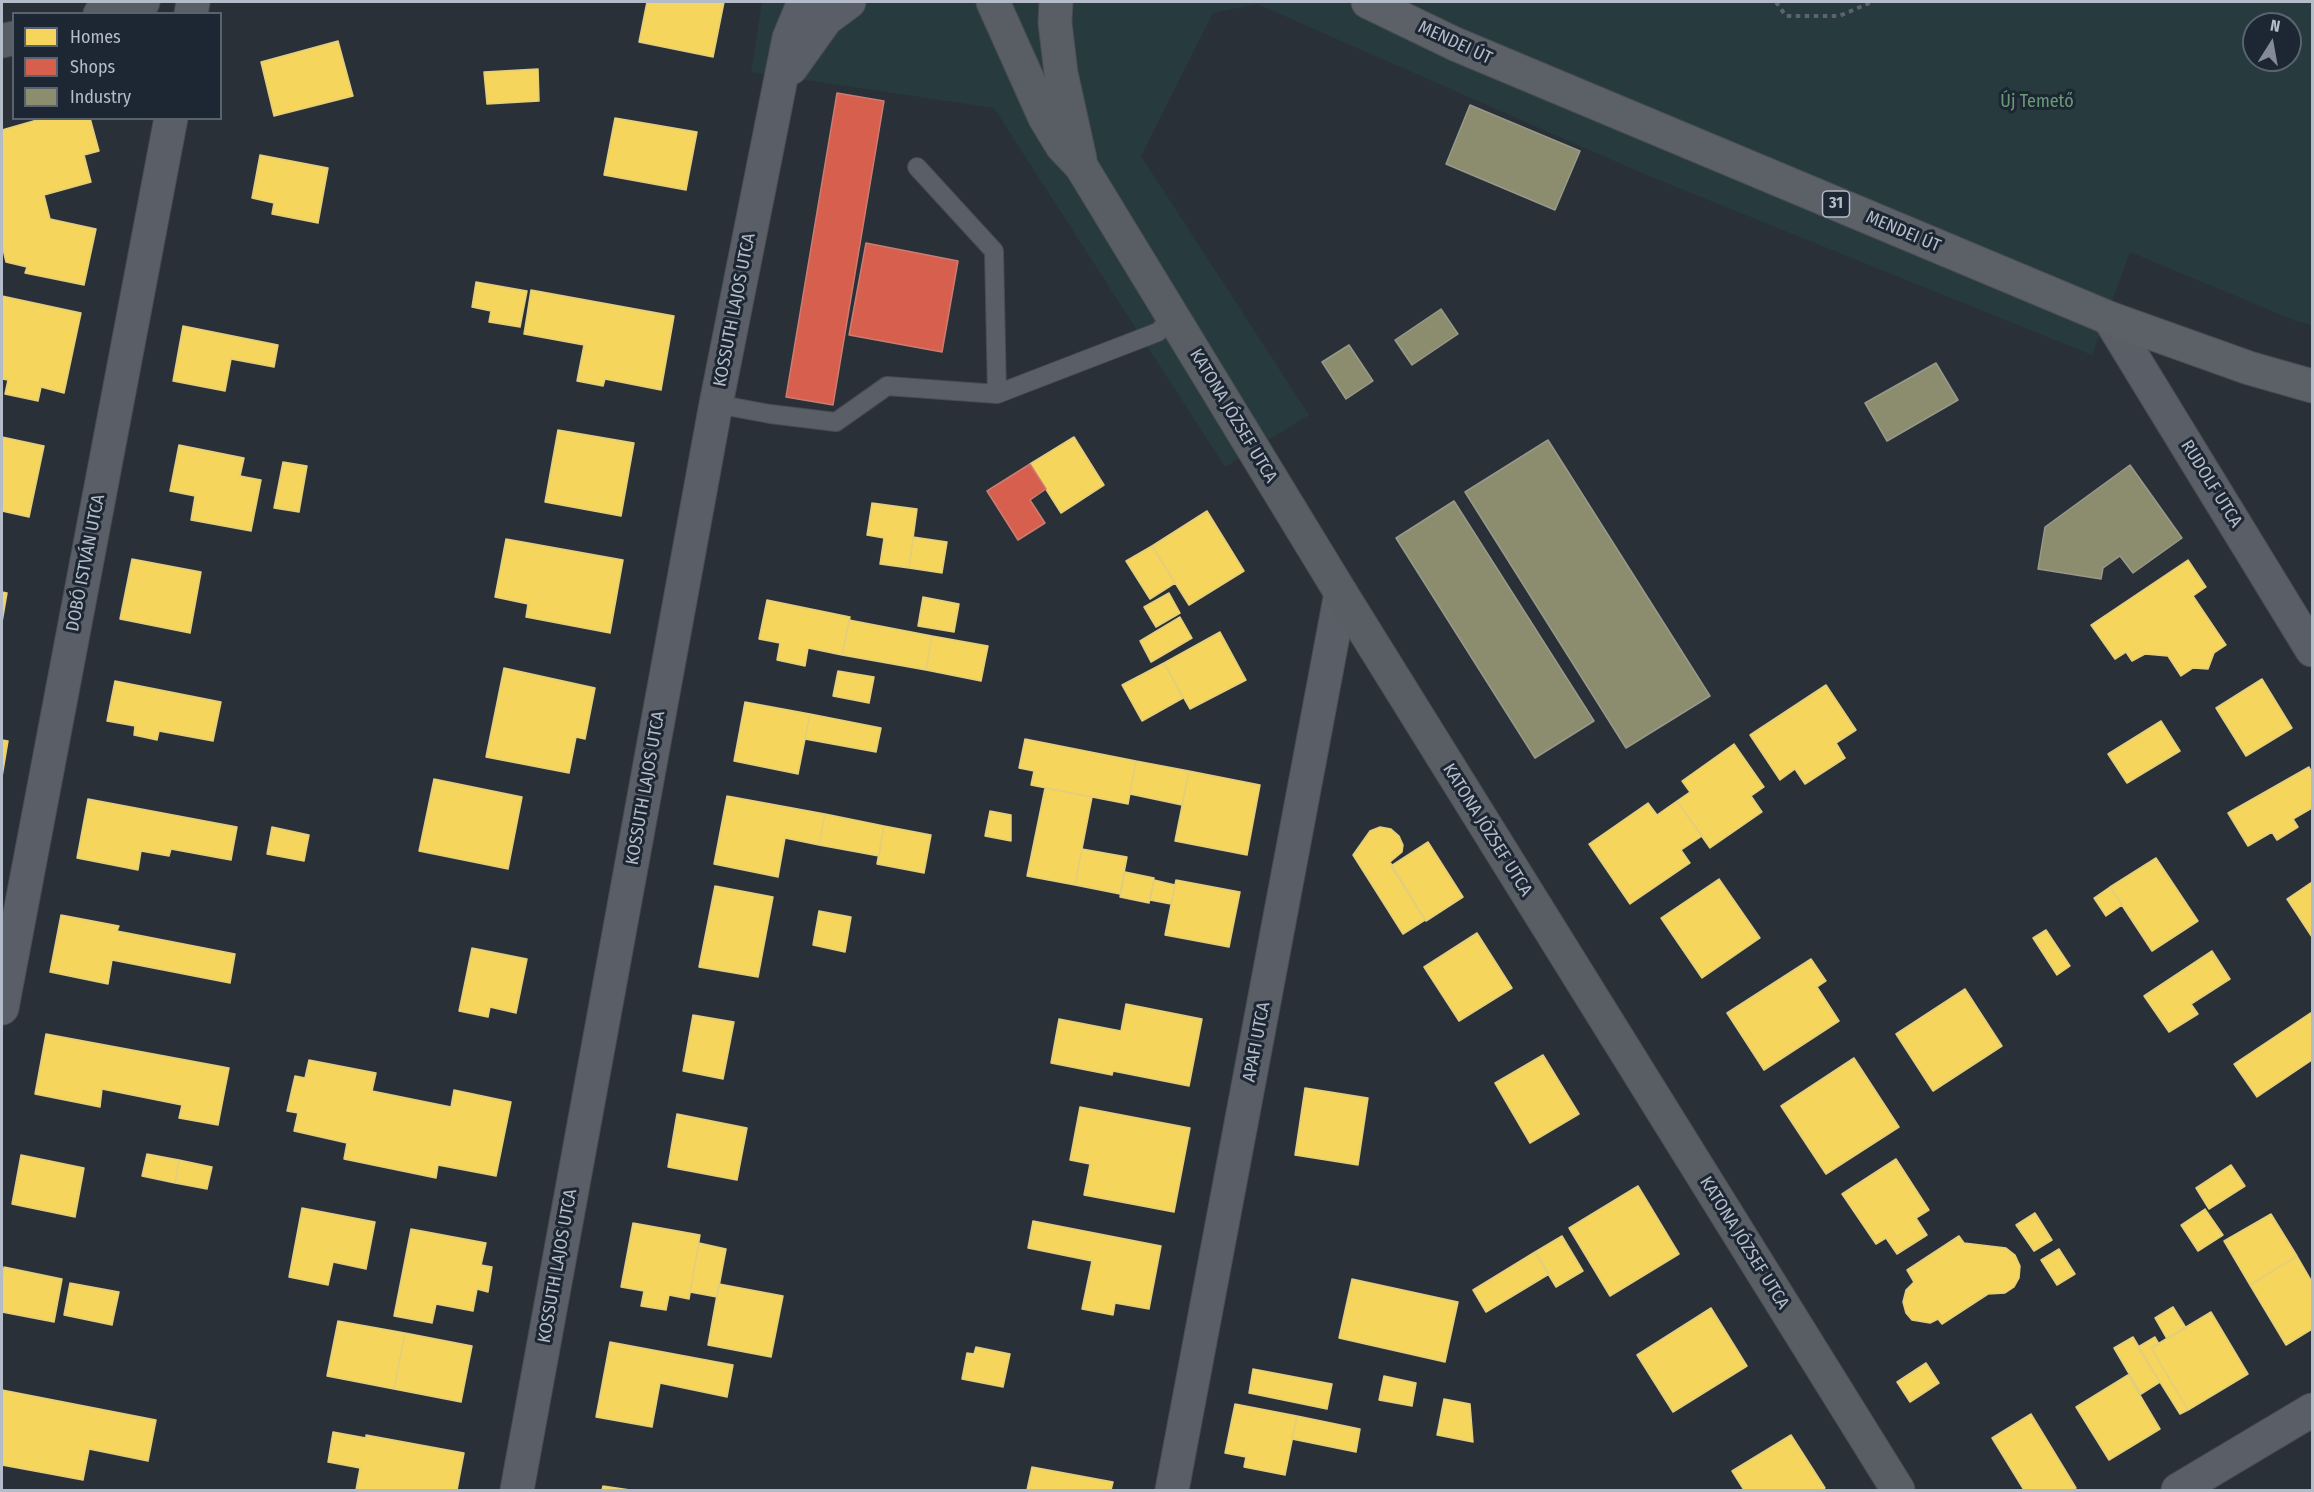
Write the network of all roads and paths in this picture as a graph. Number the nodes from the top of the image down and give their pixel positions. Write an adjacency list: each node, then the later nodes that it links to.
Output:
1 (143, 2): 9 (main road)
2 (804, 2): 10 (street, KOSSUTH LAJOS UTCA)
3 (849, 2): 10 (street, KOSSUTH LAJOS UTCA)
4 (993, 2): 12 (main road, KATONA JÓZSEF UTCA)
5 (1056, 2): 12 (main road, KATONA JÓZSEF UTCA)
6 (1368, 2): 15 (main road, MENDEI ÚT / 31)
7 (1776, 2): 8 (path)
8 (1872, 2)
9 (107, 12)
10 (778, 87): 18 (street, KOSSUTH LAJOS UTCA)
11 (171, 120): 21 (street, DOBÓ ISTVÁN UTCA)
12 (1081, 166): 14 (main road, KATONA JÓZSEF UTCA)
13 (917, 167): 17 (lane)
14 (1173, 317): 17 (lane); 19 (main road, KATONA JÓZSEF UTCA)
15 (2109, 318): 16 (main road, MENDEI ÚT / 31); 20 (street, RUDOLF UTCA)
16 (2313, 386)
17 (997, 394): 18 (lane)
18 (716, 404): 23 (street, KOSSUTH LAJOS UTCA)
19 (1341, 593): 24 (street, APAFI UTCA); 25 (main road, KATONA JÓZSEF UTCA)
20 (2313, 650)
21 (2, 1008)
22 (2313, 1410): 26 (street)
23 (517, 1491)
24 (1172, 1491)
25 (1898, 1491)
26 (2178, 1491)

